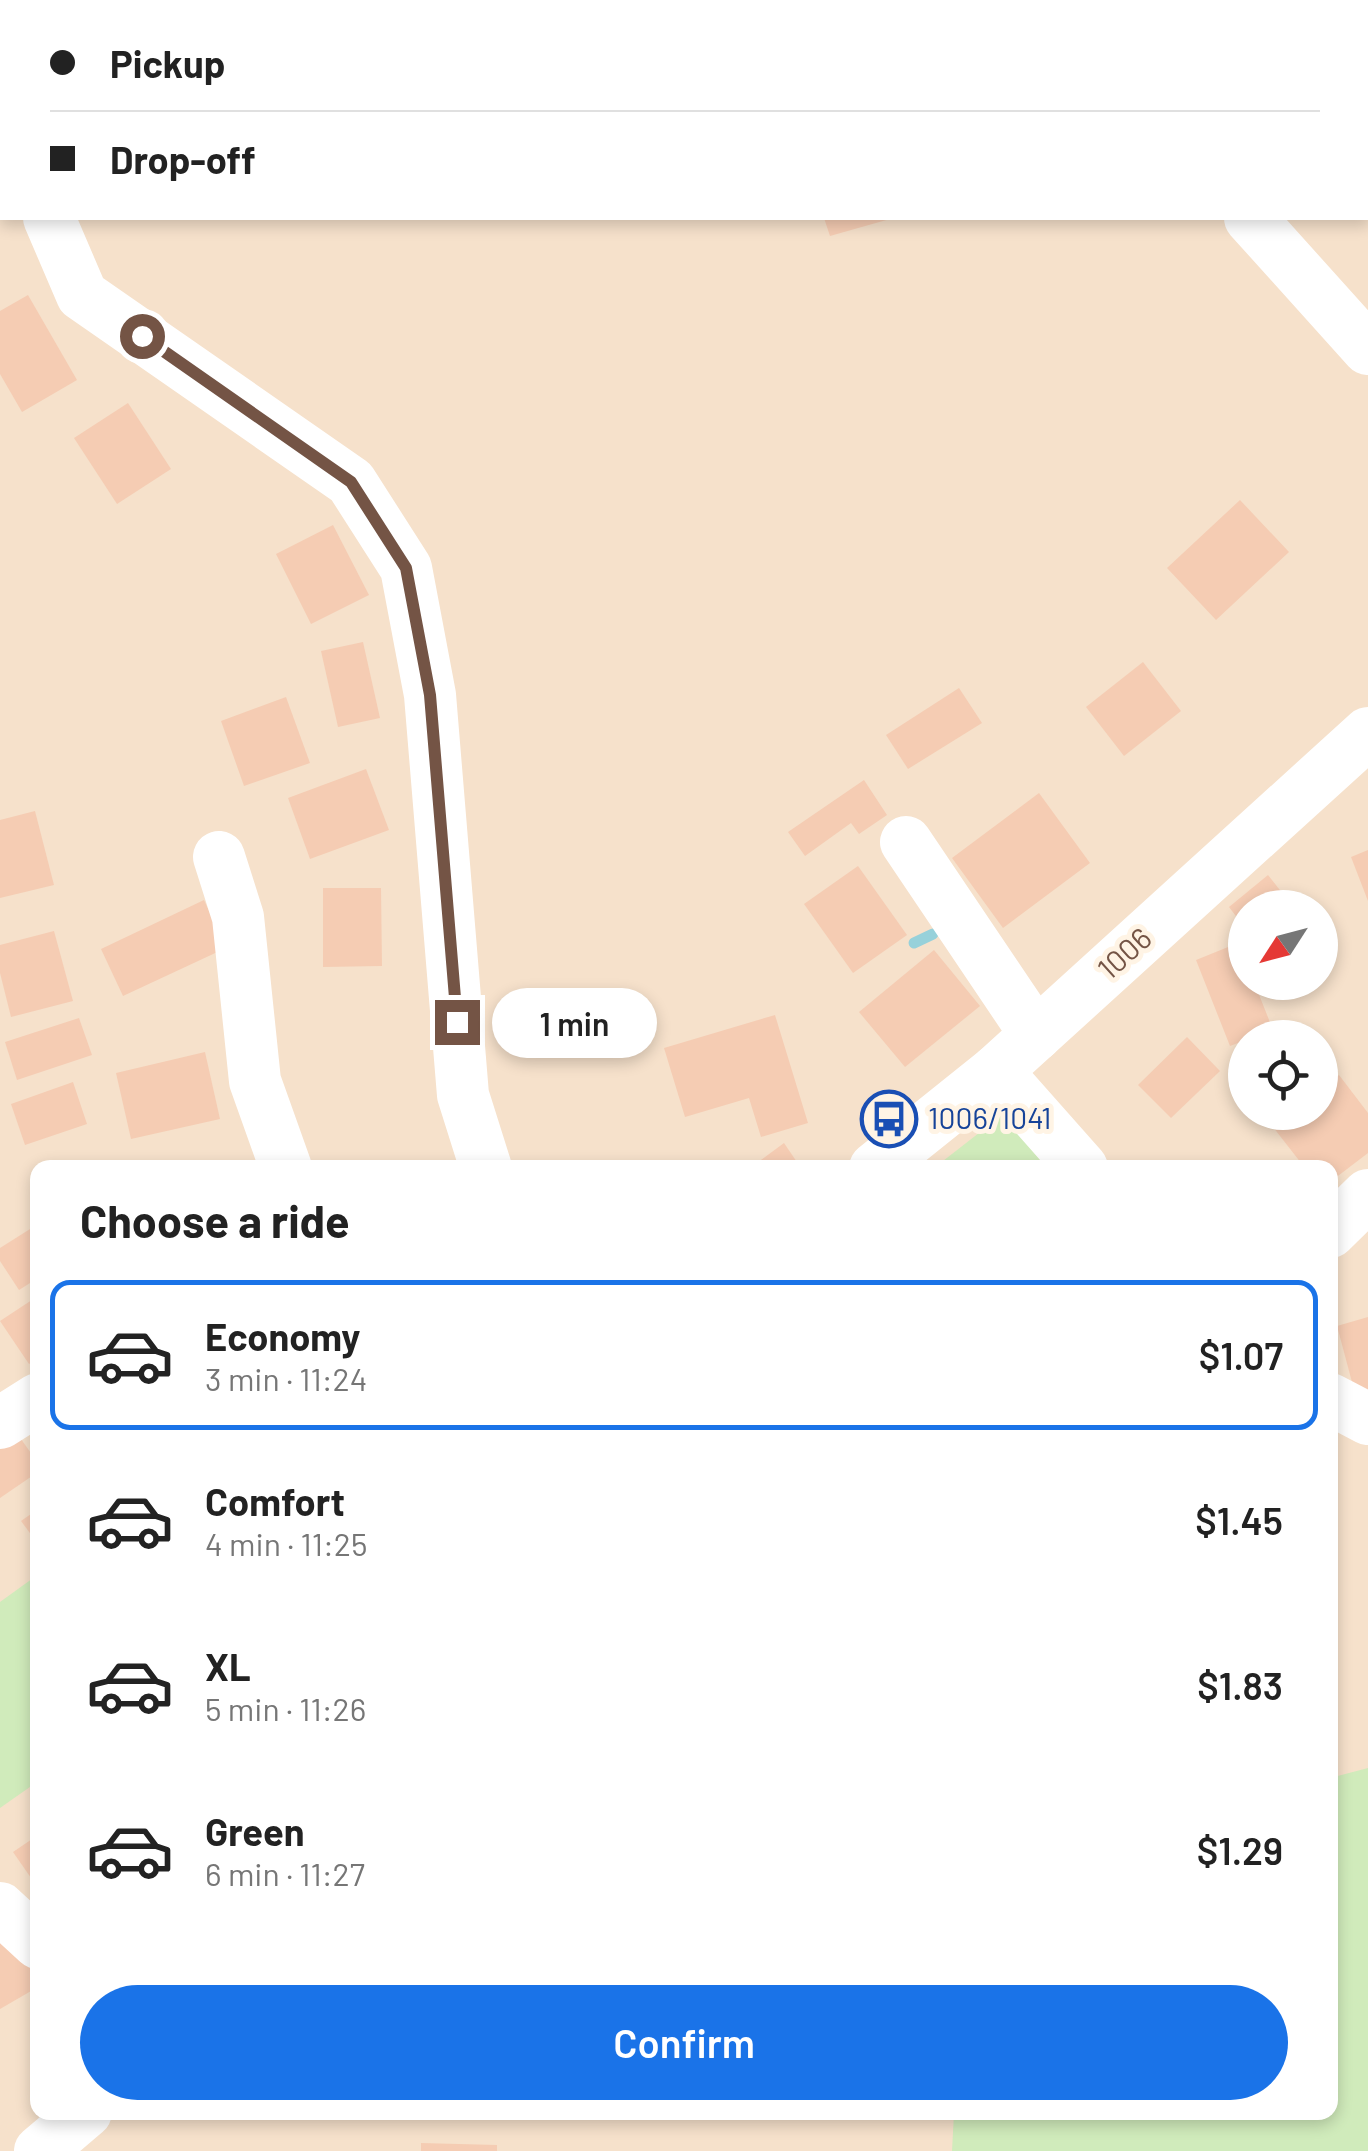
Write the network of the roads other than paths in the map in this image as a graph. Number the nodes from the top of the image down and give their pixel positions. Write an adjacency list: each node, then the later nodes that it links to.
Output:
1 (49, 220): 10 (street)
2 (1252, 220): 3 (street)
3 (1368, 349)
4 (1368, 733): 7 (street, 1006)
5 (906, 842): 7 (street)
6 (219, 857): 9 (street)
7 (1036, 1035): 8 (street, 1006)
8 (996, 1071): 11 (street, 1006); 12 (street)
9 (283, 1160)
10 (483, 1160)
11 (885, 1160)
12 (1075, 1160)
13 (1368, 1195): 14 (street)
14 (1338, 1224)
15 (0, 1376): 16 (street)
16 (30, 1392)
17 (30, 1402): 20 (street)
18 (1338, 1407): 19 (street)
19 (1368, 1420)
20 (0, 1423)
21 (0, 1908): 22 (street)
22 (30, 1936)
23 (77, 2120): 24 (street)
24 (40, 2151)

